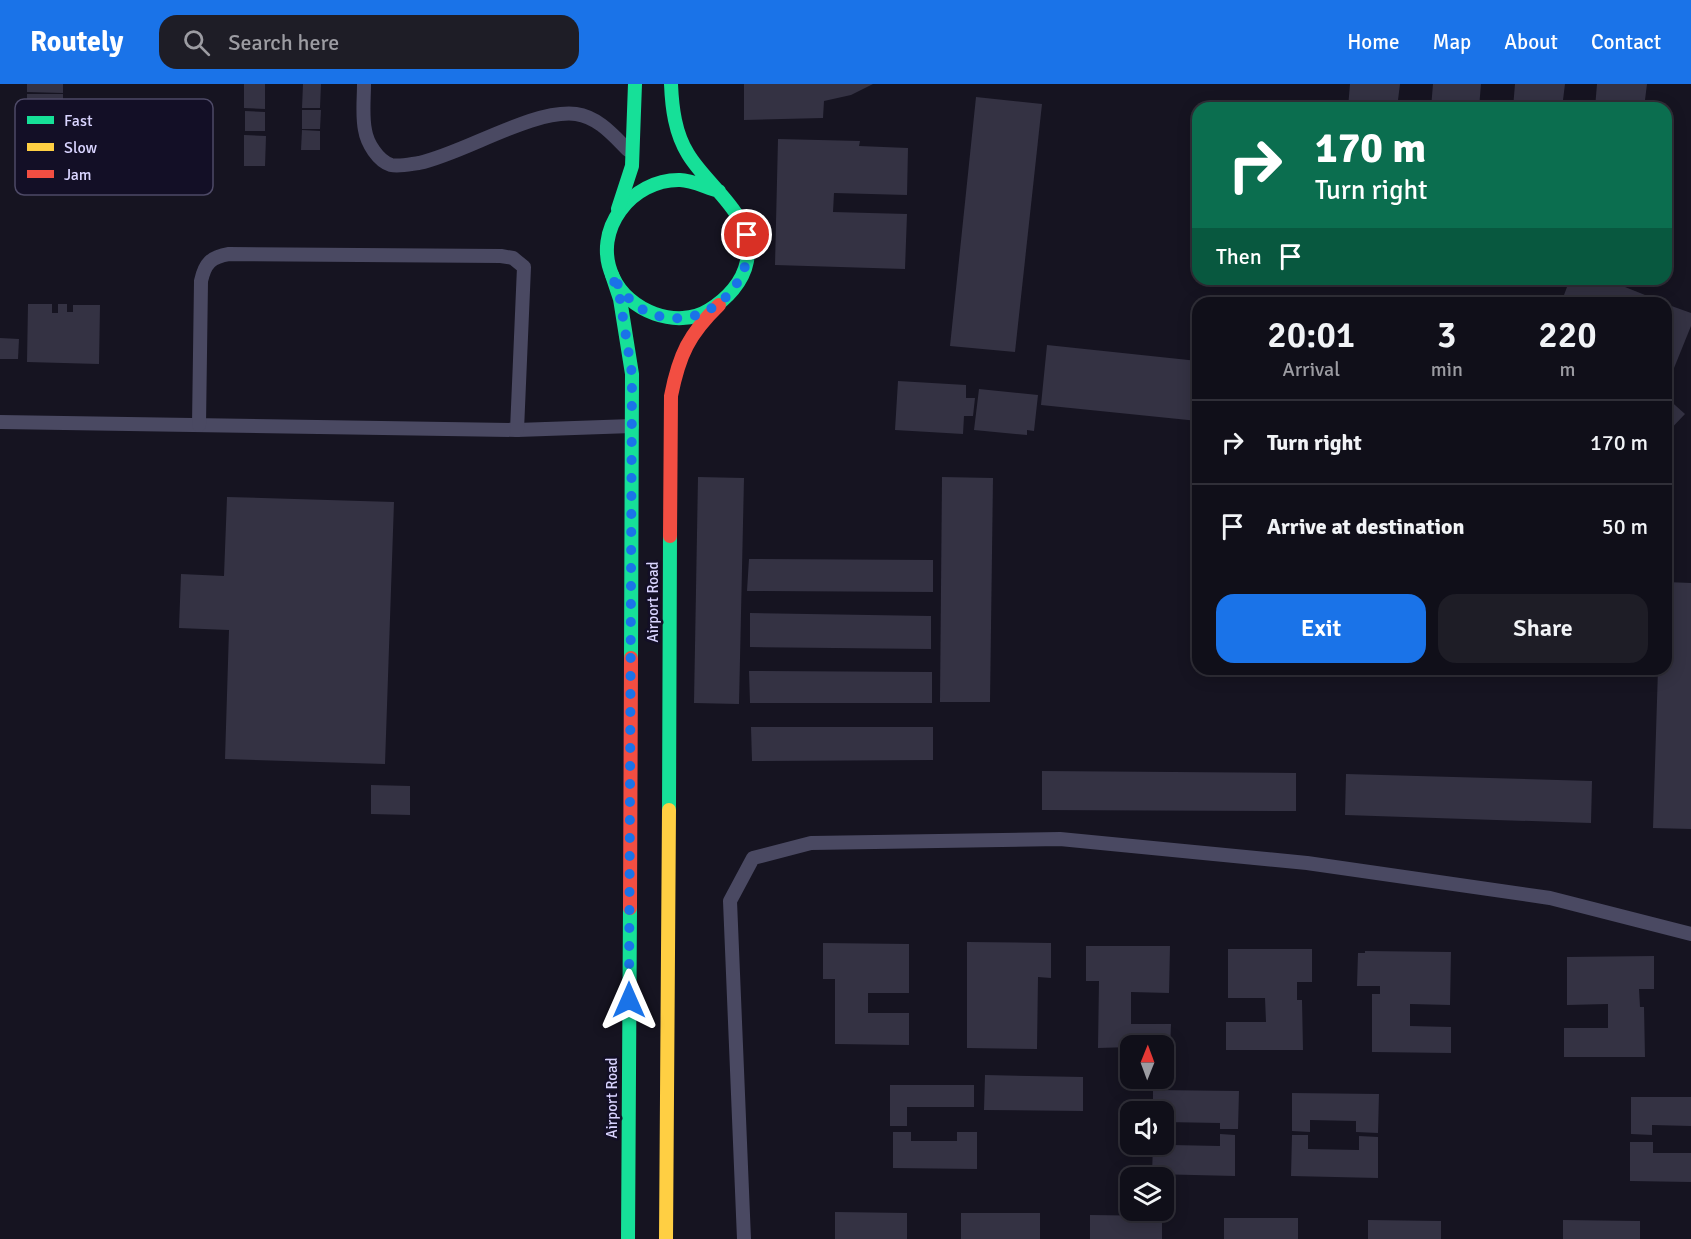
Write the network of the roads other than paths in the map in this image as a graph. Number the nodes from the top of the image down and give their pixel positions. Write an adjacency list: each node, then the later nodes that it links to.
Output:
1 (364, 84): 4 (lane)
2 (635, 84): 4 (main road)
3 (671, 84): 5 (main road)
4 (633, 154): 6 (main road)
5 (719, 191): 6 (main road); 8 (main road)
6 (618, 209): 7 (main road)
7 (612, 275): 8 (main road); 11 (main road, Airport Road)
8 (719, 305): 15 (main road, Airport Road)
9 (0, 422): 10 (lane)
10 (200, 425): 12 (lane); 12 (lane)
11 (632, 426): 12 (lane); 14 (main road, Airport Road)
12 (517, 430)
13 (1691, 934): 16 (lane)
14 (628, 1239)
15 (666, 1239)
16 (744, 1239)

